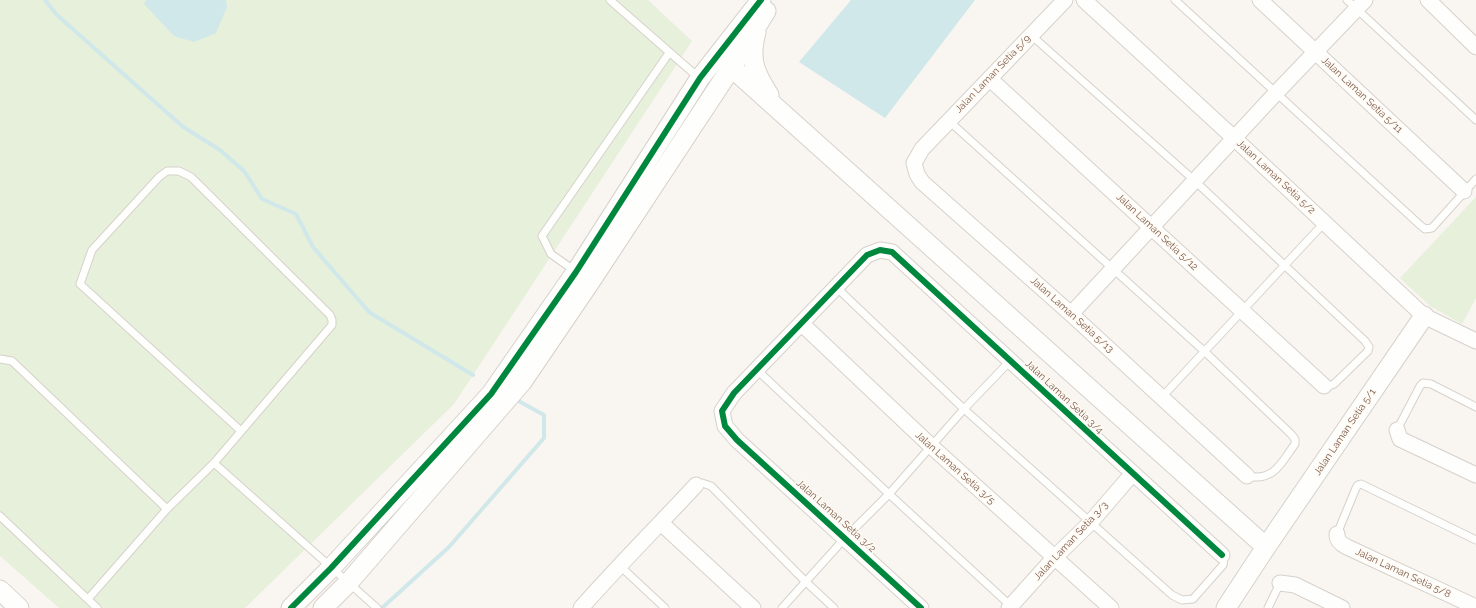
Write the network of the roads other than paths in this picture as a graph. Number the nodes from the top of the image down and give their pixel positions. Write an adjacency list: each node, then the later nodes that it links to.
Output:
1 (610, 0): 14 (lane)
2 (761, 0): 15 (street)
3 (773, 0): 10 (street)
4 (1065, 0): 11 (street, Jalan Laman Setia 5/9)
5 (1084, 0): 22 (street, Jalan Laman Setia 5/2)
6 (1176, 0): 18 (lane)
7 (1260, 0): 13 (street, Jalan Laman Setia 5/11)
8 (1428, 0): 12 (street)
9 (1356, 3): 13 (street); 20 (lane)
10 (759, 21): 15 (street); 19 (street)
11 (1031, 35): 17 (street, Jalan Laman Setia 5/9); 25 (lane)
12 (1476, 47)
13 (1317, 52): 18 (street); 26 (street, Jalan Laman Setia 5/11)
14 (669, 53): 16 (lane); 31 (lane)
15 (724, 62): 16 (street); 19 (street); 68 (street)
16 (700, 78): 31 (street)
17 (990, 79): 21 (street, Jalan Laman Setia 5/9); 28 (street, Jalan Laman Setia 5/12)
18 (1276, 93): 22 (street); 26 (lane)
19 (777, 108): 62 (street)
20 (1476, 120)
21 (949, 121): 23 (street, Jalan Laman Setia 5/9); 30 (lane)
22 (1234, 138): 25 (street); 27 (street, Jalan Laman Setia 5/2)
23 (922, 149): 34 (street, Jalan Laman Setia 5/13)
24 (1476, 179): 26 (lane)
25 (1195, 181): 28 (street); 29 (lane)
26 (1464, 191)
27 (1324, 223): 29 (lane); 35 (street, Jalan Laman Setia 5/2)
28 (1151, 227): 30 (street); 33 (street, Jalan Laman Setia 5/12)
29 (1284, 265): 33 (lane); 42 (lane)
30 (1113, 269): 34 (street); 38 (lane)
31 (576, 272): 66 (street)
32 (836, 287): 36 (street); 40 (street, Jalan Laman Setia 3/4); 45 (lane)
33 (1241, 310): 38 (lane); 42 (street, Jalan Laman Setia 5/12)
34 (1071, 314): 43 (street, Jalan Laman Setia 5/13)
35 (1424, 316): 37 (street, Jalan Laman Setia 5/2); 62 (street, Jalan Laman Setia 5/1)
36 (802, 324): 41 (street); 48 (street, Jalan Laman Setia 3/5)
37 (1476, 341)
38 (1204, 351): 43 (lane); 52 (lane)
39 (0, 359): 55 (lane)
40 (1010, 361): 45 (lane); 50 (street, Jalan Laman Setia 3/4)
41 (757, 370): 54 (lane); 60 (street, Jalan Laman Setia 3/2)
42 (1324, 386)
43 (1162, 397): 52 (street, Jalan Laman Setia 5/13)
44 (1476, 407): 46 (lane)
45 (964, 409): 48 (lane); 58 (lane)
46 (1397, 430): 51 (street)
47 (241, 431): 47 (lane); 49 (lane)
48 (931, 446): 54 (lane); 64 (street, Jalan Laman Setia 3/5)
49 (214, 463): 55 (lane); 66 (lane)
50 (1133, 473): 58 (street, Jalan Laman Setia 3/3); 63 (street, Jalan Laman Setia 3/4)
51 (1476, 474)
52 (1247, 476)
53 (696, 485): 57 (street); 67 (lane)
54 (889, 494): 60 (lane); 73 (lane)
55 (167, 509): 71 (lane)
56 (0, 516): 71 (lane)
57 (661, 523): 65 (street); 81 (street)
58 (1090, 523): 63 (lane); 64 (street, Jalan Laman Setia 3/3)
59 (1336, 534): 61 (lane); 74 (street, Jalan Laman Setia 5/8)
60 (845, 538): 67 (lane); 84 (street, Jalan Laman Setia 3/2)
61 (1476, 540)
62 (1266, 548): 86 (street, Jalan Laman Setia 5/1)
63 (1222, 555)
64 (1054, 558): 73 (street, Jalan Laman Setia 3/3); 85 (street, Jalan Laman Setia 3/5)
65 (619, 565): 79 (street); 80 (lane)
66 (331, 568): 68 (lane); 77 (street)
67 (805, 581): 82 (lane); 83 (lane)
68 (349, 582): 72 (lane); 78 (street)
69 (1280, 583): 87 (lane); 88 (street)
70 (0, 590): 75 (street)
71 (88, 599): 76 (lane)
72 (375, 606)
73 (1011, 607)
74 (1476, 607)
75 (19, 608)
76 (97, 608)
77 (291, 608)
78 (323, 608)
79 (581, 608)
80 (666, 608)
81 (753, 608)
82 (782, 608)
83 (834, 608)
84 (921, 608)
85 (1111, 608)
86 (1226, 608)
87 (1268, 608)
88 (1342, 608)

